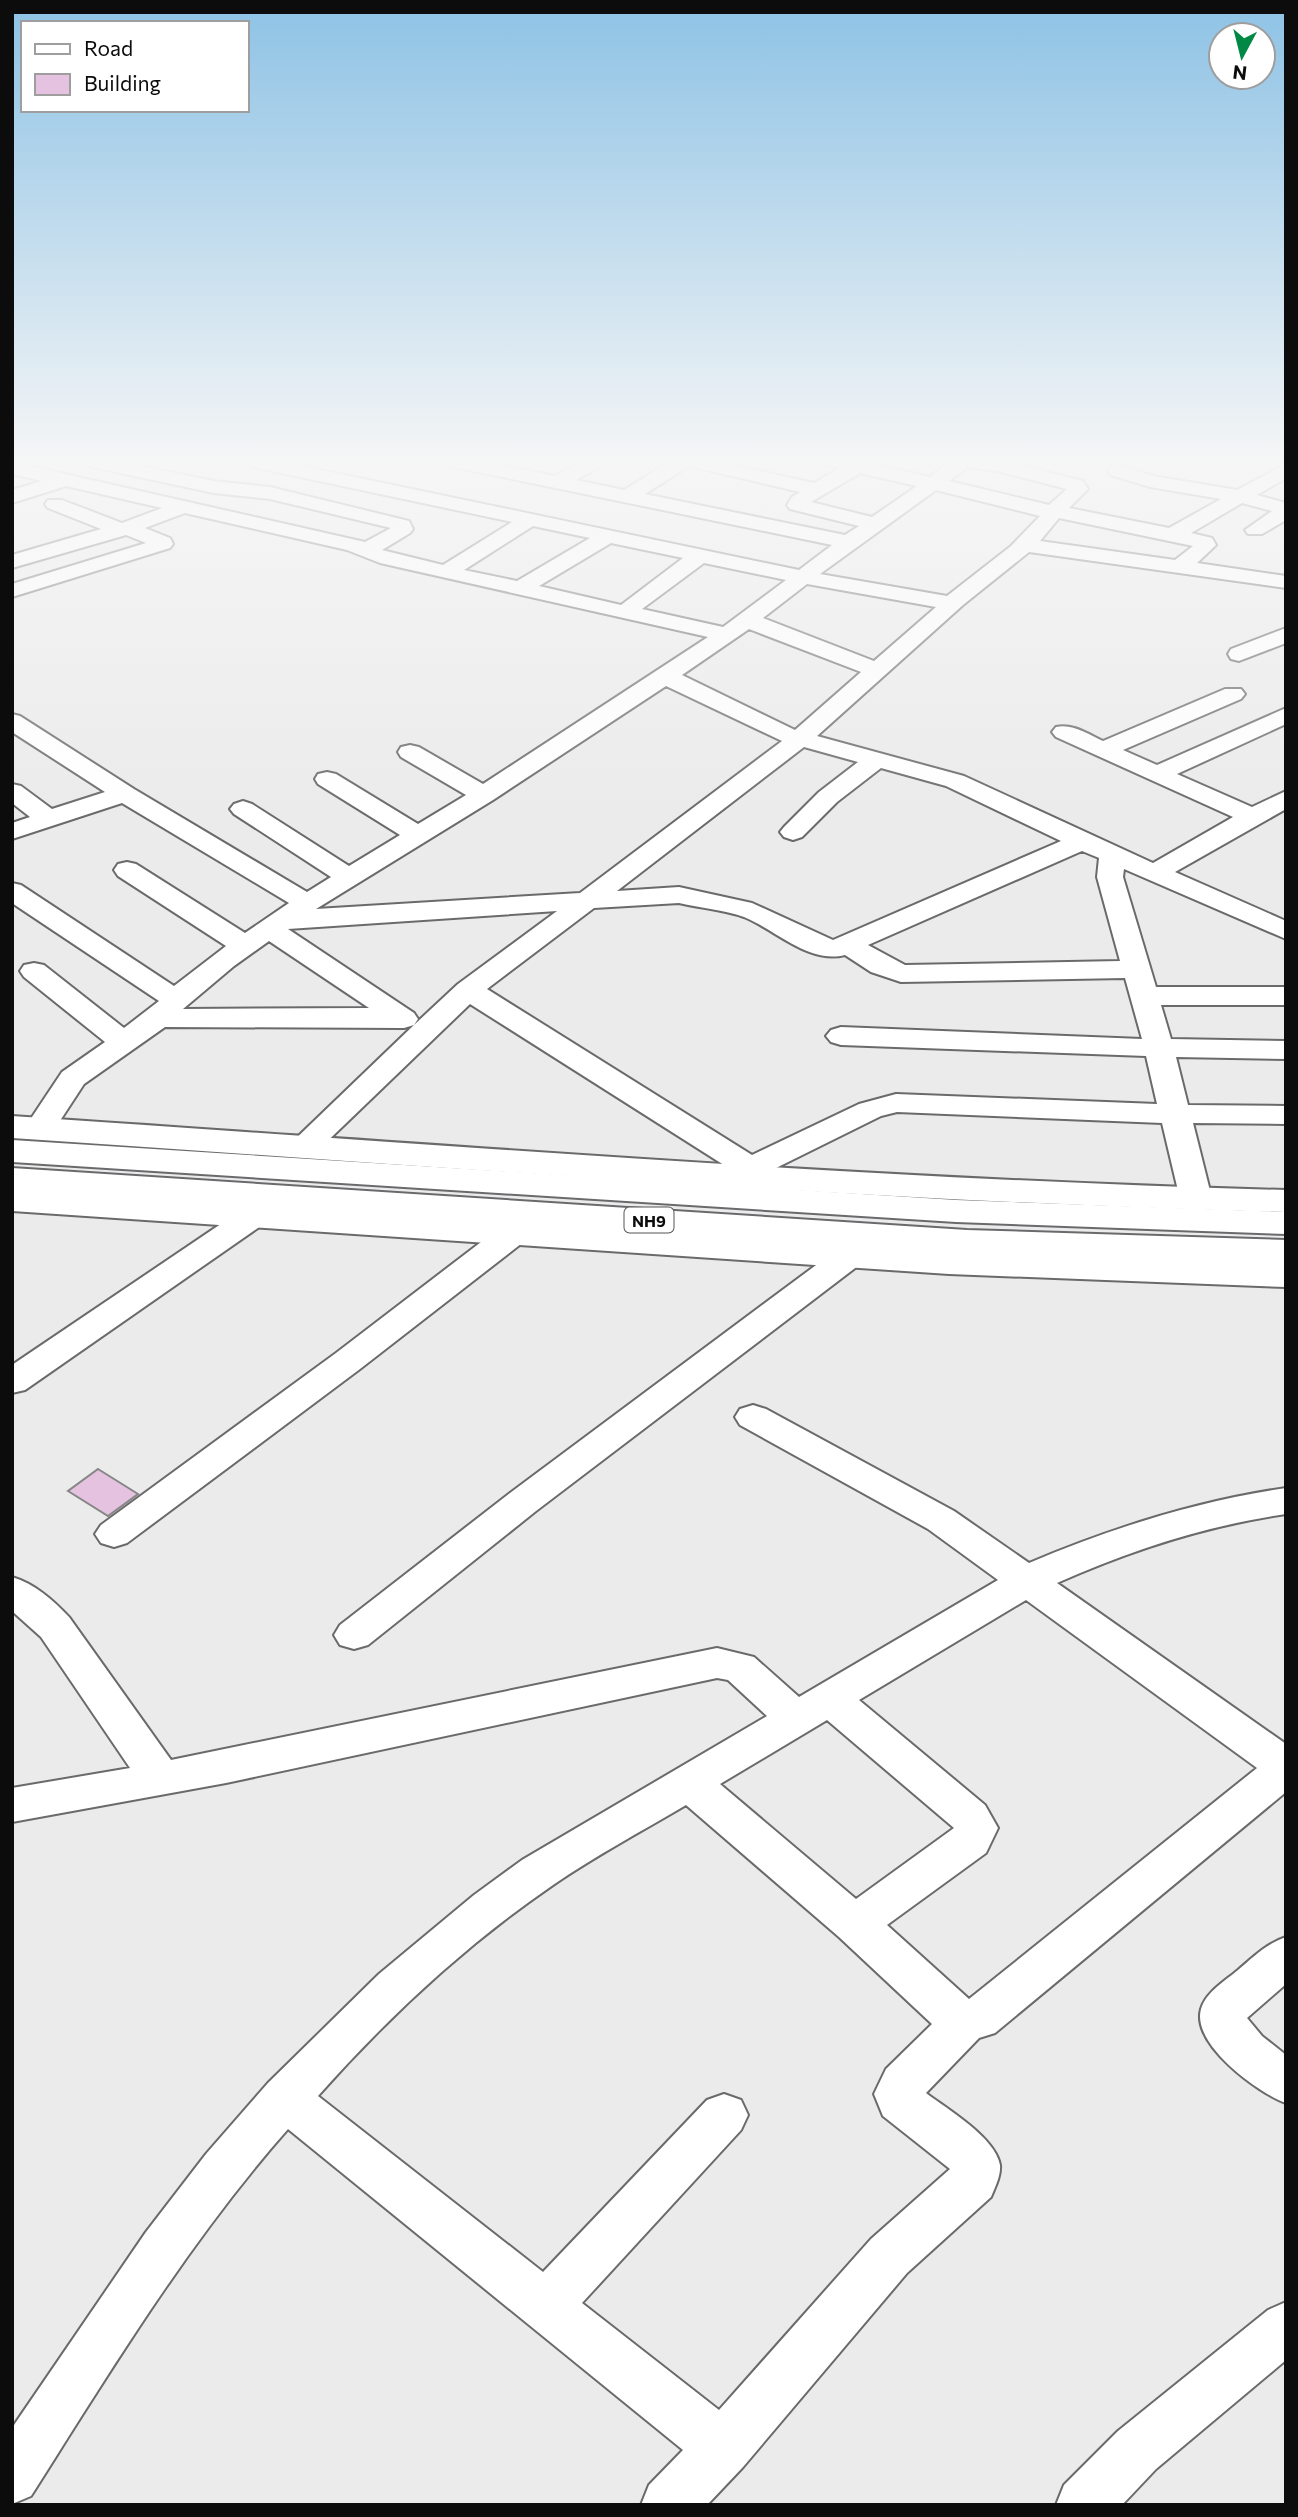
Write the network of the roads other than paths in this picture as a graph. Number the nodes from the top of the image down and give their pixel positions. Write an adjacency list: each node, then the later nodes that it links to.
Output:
1 (54, 578): 11 (street)
2 (474, 578): 10 (street)
3 (538, 578): 10 (street)
4 (670, 578): 13 (street)
5 (800, 578): 14 (street)
6 (810, 578): 12 (street)
7 (981, 578): 12 (street)
8 (1263, 578): 9 (street)
9 (1286, 582)
10 (520, 589): 13 (street)
11 (12, 592)
12 (952, 603): 17 (street)
13 (625, 612): 14 (street)
14 (737, 627): 17 (street); 18 (street)
15 (1286, 635): 16 (street)
16 (1238, 654)
17 (878, 671): 23 (street)
18 (665, 676): 23 (street); 31 (street)
19 (1233, 694): 24 (street)
20 (1286, 715): 27 (street)
21 (16, 728): 30 (street)
22 (1064, 733): 24 (street)
23 (799, 740): 26 (street); 45 (street)
24 (1102, 750): 27 (street)
25 (410, 752): 31 (street)
26 (876, 760): 37 (street); 39 (street)
27 (1157, 774): 34 (street)
28 (327, 779): 38 (street)
29 (12, 792): 35 (street)
30 (125, 794): 35 (street); 46 (street)
31 (484, 794): 38 (street)
32 (1286, 798): 34 (street)
33 (243, 809): 43 (street)
34 (1251, 816): 42 (street)
35 (50, 820): 36 (street)
36 (12, 831)
37 (793, 832)
38 (418, 835): 43 (street)
39 (1082, 841): 40 (street); 49 (street)
40 (1113, 853): 42 (street); 52 (street)
41 (127, 870): 50 (street)
42 (1156, 872): 48 (street)
43 (349, 877): 46 (street)
44 (12, 891): 55 (street)
45 (589, 899): 47 (street); 49 (street); 53 (street)
46 (307, 903): 47 (street)
47 (276, 924): 50 (street); 56 (street)
48 (1286, 931)
49 (848, 945): 52 (street)
50 (244, 946): 55 (street)
51 (34, 971): 58 (street)
52 (1141, 983): 54 (street); 59 (street)
53 (468, 990): 56 (street); 65 (street)
54 (1286, 996)
55 (167, 1009): 56 (street); 58 (street)
56 (412, 1024): 64 (street)
57 (841, 1036): 59 (street)
58 (124, 1043): 63 (street)
59 (1159, 1048): 60 (street); 61 (street)
60 (1286, 1050)
61 (1175, 1114): 62 (street); 65 (street); 67 (street)
62 (1286, 1115)
63 (21, 1136): 64 (main road); 71 (main road, NH9)
64 (303, 1147): 65 (main road)
65 (759, 1174): 67 (main road)
66 (12, 1178): 73 (main road, NH9)
67 (1196, 1199): 69 (main road)
68 (12, 1200): 70 (main road)
69 (1286, 1200)
70 (254, 1216): 72 (main road); 76 (street)
71 (1286, 1223)
72 (514, 1233): 74 (main road); 79 (street)
73 (1286, 1252)
74 (851, 1255): 75 (main road); 82 (street)
75 (1286, 1275)
76 (12, 1382)
77 (753, 1418): 80 (street)
78 (1286, 1501): 80 (street)
79 (114, 1534)
80 (1027, 1582): 83 (street); 84 (street)
81 (12, 1591): 85 (street)
82 (354, 1635)
83 (814, 1709): 85 (street); 86 (street); 88 (street)
84 (1286, 1767): 90 (street)
85 (160, 1779): 87 (street)
86 (689, 1783): 88 (street); 92 (street)
87 (12, 1805)
88 (855, 1924): 90 (street)
89 (1286, 1956): 91 (street)
90 (967, 2020): 96 (street)
91 (1286, 2082)
92 (285, 2098): 94 (street); 97 (street)
93 (724, 2115): 94 (street)
94 (546, 2305): 96 (street)
95 (1286, 2327): 99 (street)
96 (724, 2448): 98 (street)
97 (12, 2477)
98 (669, 2505)
99 (1084, 2505)

